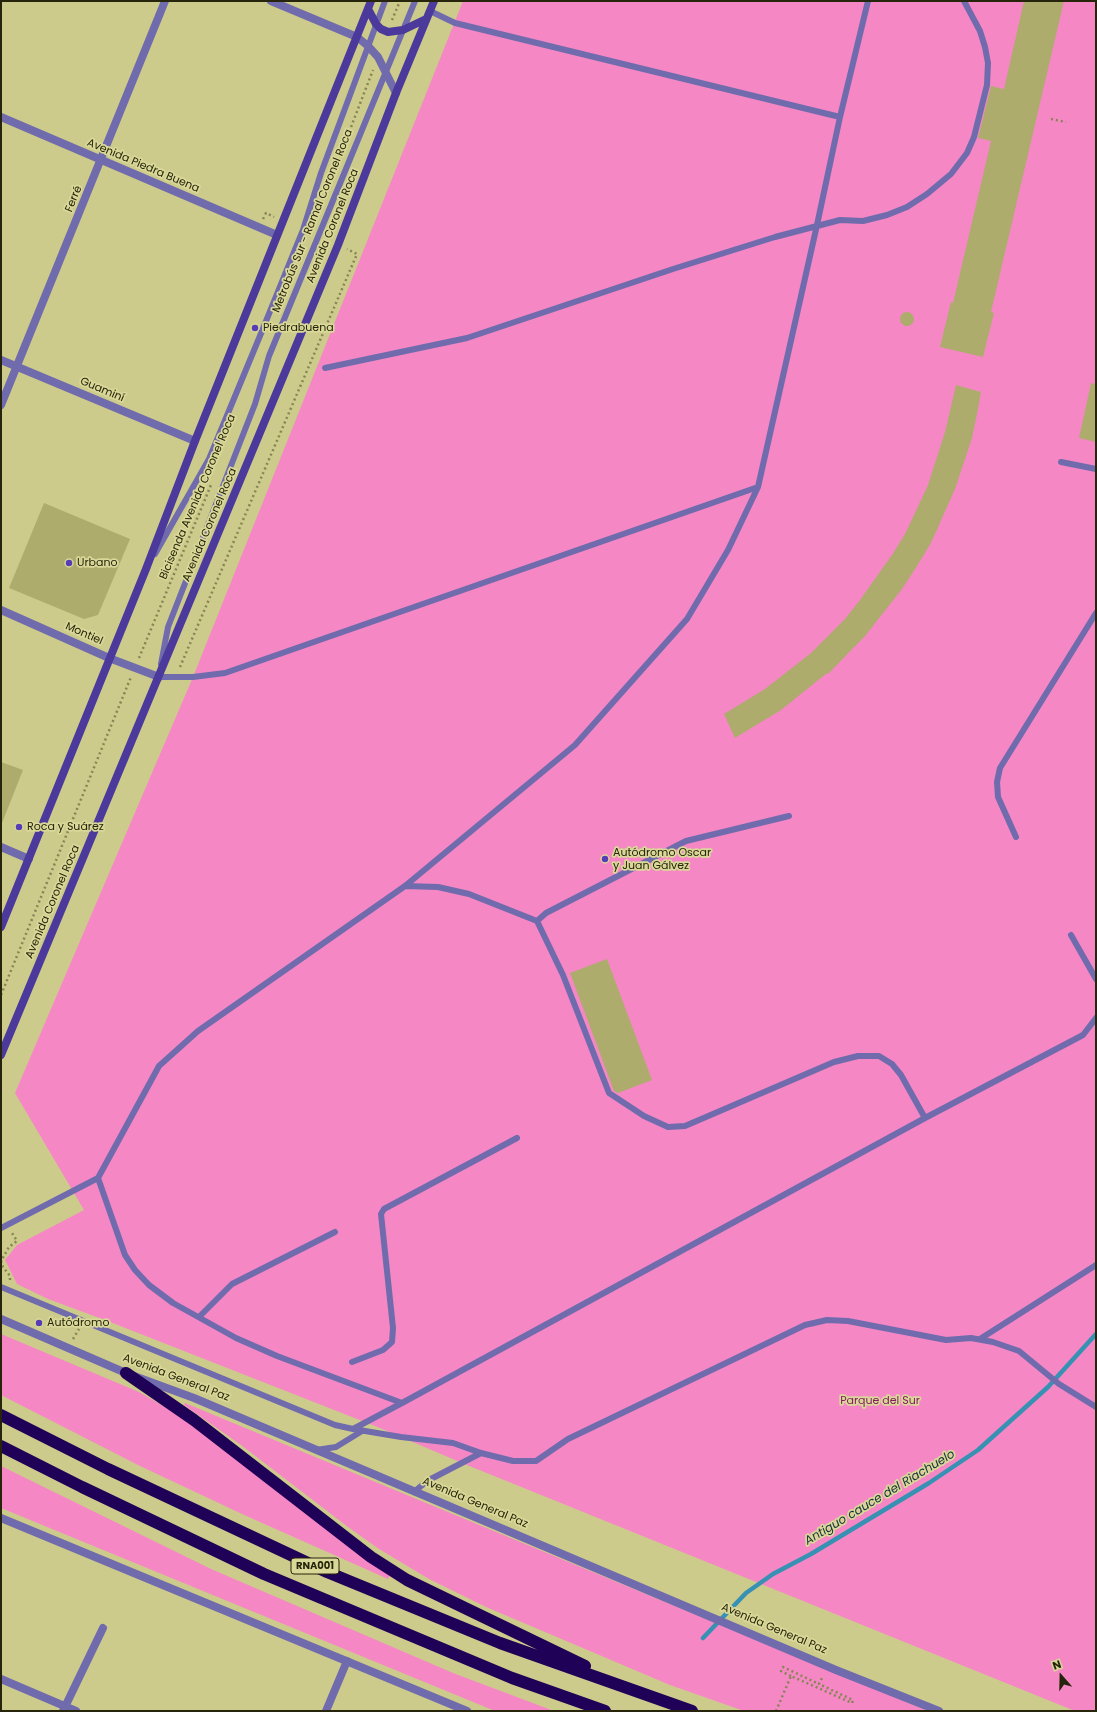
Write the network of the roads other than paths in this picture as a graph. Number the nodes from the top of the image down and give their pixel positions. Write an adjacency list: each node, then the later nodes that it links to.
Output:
1 (166, 1): 19 (street, Ferré)
2 (271, 1): 13 (street)
3 (385, 1): 11 (lane, Metrobús Sur - Ramal Coronel Roca)
4 (415, 1): 12 (lane, Metrobús Sur - Ramal Coronel Roca)
5 (434, 1): 9 (main road, Avenida Coronel Roca)
6 (868, 1): 18 (lane)
7 (964, 1): 20 (lane)
8 (370, 5): 11 (main road); 13 (main road)
9 (430, 11): 10 (main road, Avenida Coronel Roca); 18 (lane)
10 (426, 19): 12 (main road); 16 (main road, Avenida Coronel Roca)
11 (376, 24): 12 (main road); 14 (lane, Metrobús Sur - Ramal Coronel Roca)
12 (403, 30): 15 (lane, Metrobús Sur - Ramal Coronel Roca)
13 (357, 37): 14 (street); 21 (main road)
14 (368, 46): 15 (street); 30 (lane, Metrobús Sur - Ramal Coronel Roca)
15 (386, 71): 16 (street); 34 (lane, Metrobús Sur - Ramal Coronel Roca)
16 (396, 93): 34 (main road, Avenida Coronel Roca)
17 (1, 117): 19 (street, Avenida Piedra Buena)
18 (840, 117): 20 (lane)
19 (102, 160): 21 (street, Avenida Piedra Buena); 23 (street, Ferré)
20 (817, 225): 24 (lane); 29 (lane)
21 (277, 235): 26 (main road)
22 (1, 360): 23 (street, Guaminí)
23 (17, 366): 25 (street, Ferré); 26 (street, Guaminí)
24 (325, 368)
25 (1, 405)
26 (194, 441): 30 (main road)
27 (1061, 462): 28 (lane)
28 (1096, 469)
29 (758, 487): 34 (lane); 39 (lane)
30 (146, 569): 33 (main road)
31 (1, 610): 33 (street, Montiel)
32 (1096, 613): 36 (lane)
33 (109, 658): 34 (street, Montiel); 38 (main road)
34 (159, 677): 45 (main road, Avenida Coronel Roca)
35 (789, 816): 40 (lane)
36 (1016, 837)
37 (1, 847): 38 (street)
38 (29, 858): 41 (main road)
39 (405, 886): 40 (lane); 48 (lane)
40 (537, 921): 46 (lane)
41 (1, 927)
42 (1071, 935): 43 (lane)
43 (1096, 979)
44 (1096, 1018): 46 (lane)
45 (1, 1055)
46 (925, 1118): 58 (lane)
47 (517, 1138): 56 (lane)
48 (98, 1178): 49 (lane); 53 (lane)
49 (1, 1228)
50 (335, 1232): 53 (lane)
51 (1096, 1265): 55 (lane)
52 (1, 1287): 61 (lane)
53 (199, 1318): 58 (lane)
54 (1, 1319): 57 (street, Avenida General Paz)
55 (980, 1339): 59 (lane); 65 (lane)
56 (352, 1362)
57 (126, 1373): 64 (street, Avenida General Paz); 71 (highway)
58 (402, 1403): 61 (lane)
59 (1096, 1407)
60 (1, 1415): 71 (highway, RNA001)
61 (353, 1429): 62 (lane)
62 (362, 1431): 64 (lane); 65 (lane)
63 (1, 1446): 76 (highway, RNA001)
64 (316, 1450): 66 (street, Avenida General Paz)
65 (480, 1453): 66 (lane)
66 (414, 1492): 78 (street, Avenida General Paz)
67 (1, 1518): 69 (street)
68 (103, 1628): 72 (street)
69 (347, 1661): 74 (street); 75 (street)
70 (1, 1679): 72 (street)
71 (640, 1693): 77 (highway, RNA001)
72 (64, 1709): 73 (street)
73 (76, 1711)
74 (326, 1711)
75 (467, 1711)
76 (605, 1711)
77 (692, 1711)
78 (939, 1711)

